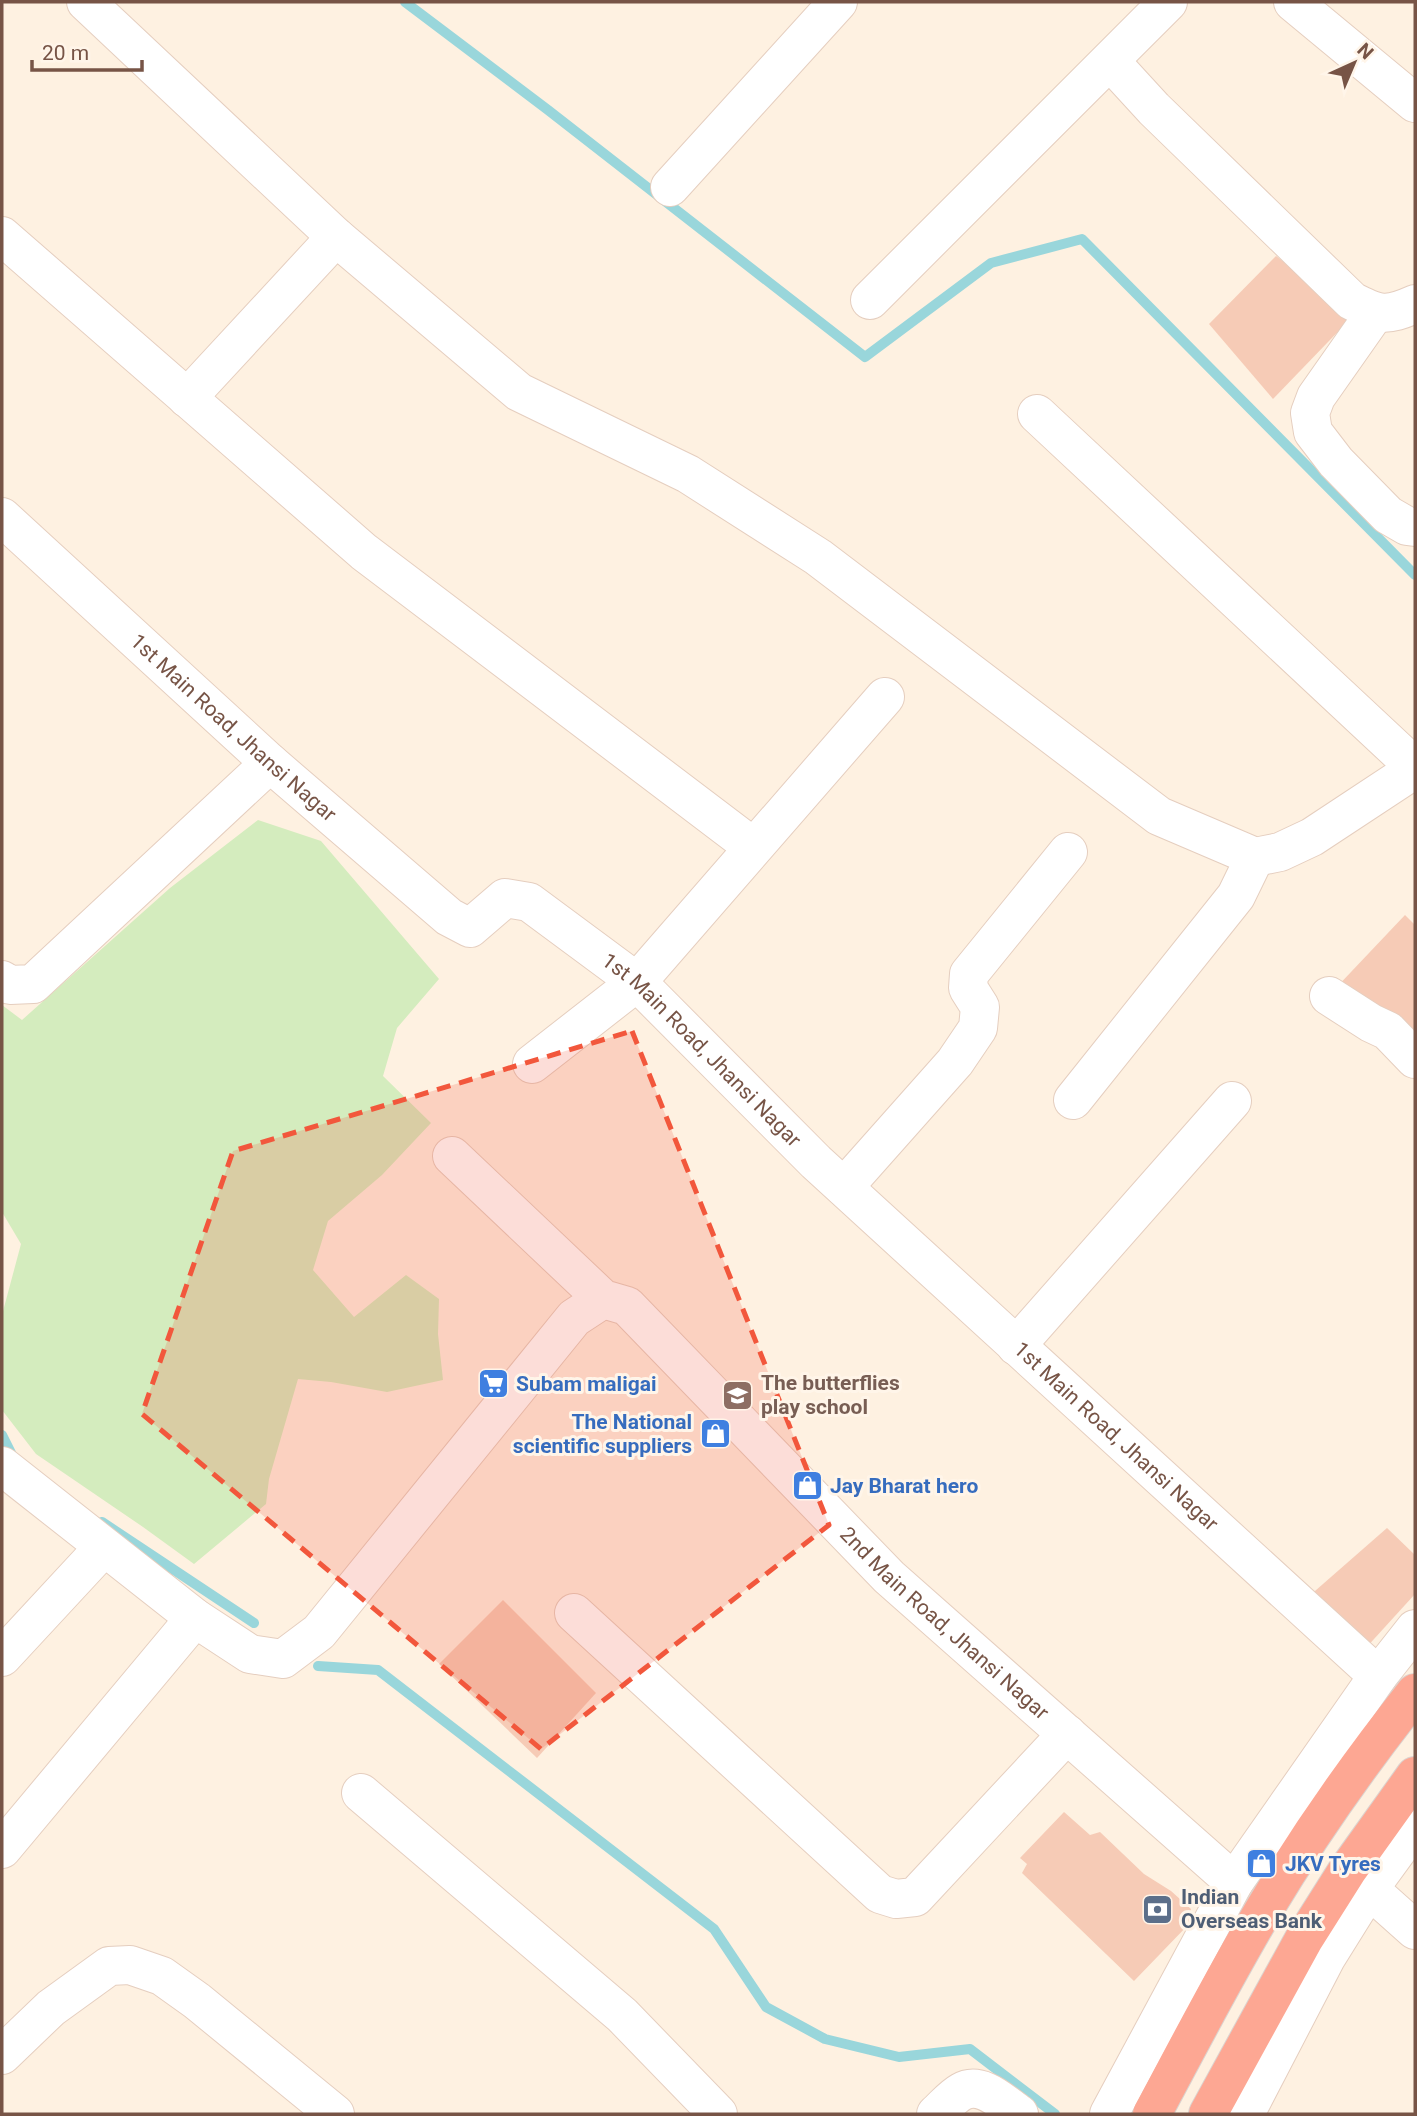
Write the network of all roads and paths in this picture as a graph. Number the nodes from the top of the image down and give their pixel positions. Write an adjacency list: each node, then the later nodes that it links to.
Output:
1 (86, 2): 9 (street)
2 (838, 2): 7 (street)
3 (1168, 2): 5 (street)
4 (1293, 2): 6 (street)
5 (1110, 61): 10 (street); 12 (street)
6 (1415, 103)
7 (670, 187)
8 (2, 236): 13 (street)
9 (336, 237): 13 (street); 22 (street)
10 (870, 300)
11 (1415, 304): 12 (street)
12 (1375, 313): 16 (street)
13 (187, 398): 20 (street)
14 (1037, 414): 19 (street)
15 (2, 517): 18 (street, 1st Main Road, Jhansi Nagar)
16 (1415, 527)
17 (885, 697): 20 (street)
18 (270, 763): 23 (street); 24 (street, 1st Main Road, Jhansi Nagar)
19 (1415, 768): 22 (street)
20 (753, 847): 24 (street)
21 (1069, 852): 31 (street)
22 (1255, 857): 28 (street)
23 (2, 980)
24 (637, 982): 27 (street); 31 (street, 1st Main Road, Jhansi Nagar)
25 (1329, 996): 26 (street)
26 (1415, 1059)
27 (532, 1064)
28 (1073, 1100)
29 (1232, 1101): 33 (street)
30 (452, 1156): 32 (street, 2nd Main Road, Jhansi Nagar)
31 (844, 1187): 33 (street, 1st Main Road, Jhansi Nagar)
32 (603, 1299): 37 (street); 42 (street, 2nd Main Road, Jhansi Nagar)
33 (1016, 1346): 40 (street, 1st Main Road, Jhansi Nagar)
34 (2, 1466): 35 (street)
35 (104, 1548): 37 (street); 39 (street)
36 (574, 1613): 42 (street)
37 (195, 1618): 46 (street)
38 (1415, 1629): 40 (street)
39 (2, 1657)
40 (1378, 1676): 47 (street)
41 (1415, 1693): 56 (highway)
42 (1067, 1734): 47 (street, 2nd Main Road, Jhansi Nagar)
43 (1415, 1776): 57 (highway)
44 (361, 1793): 52 (street)
45 (1415, 1826): 48 (street)
46 (2, 1849)
47 (1234, 1882): 55 (street)
48 (1369, 1889): 49 (street); 58 (street)
49 (1415, 1930)
50 (2, 2055): 51 (street)
51 (335, 2114)
52 (718, 2114)
53 (936, 2114): 54 (street)
54 (1019, 2114)
55 (1109, 2114)
56 (1152, 2114)
57 (1208, 2114)
58 (1245, 2114)

